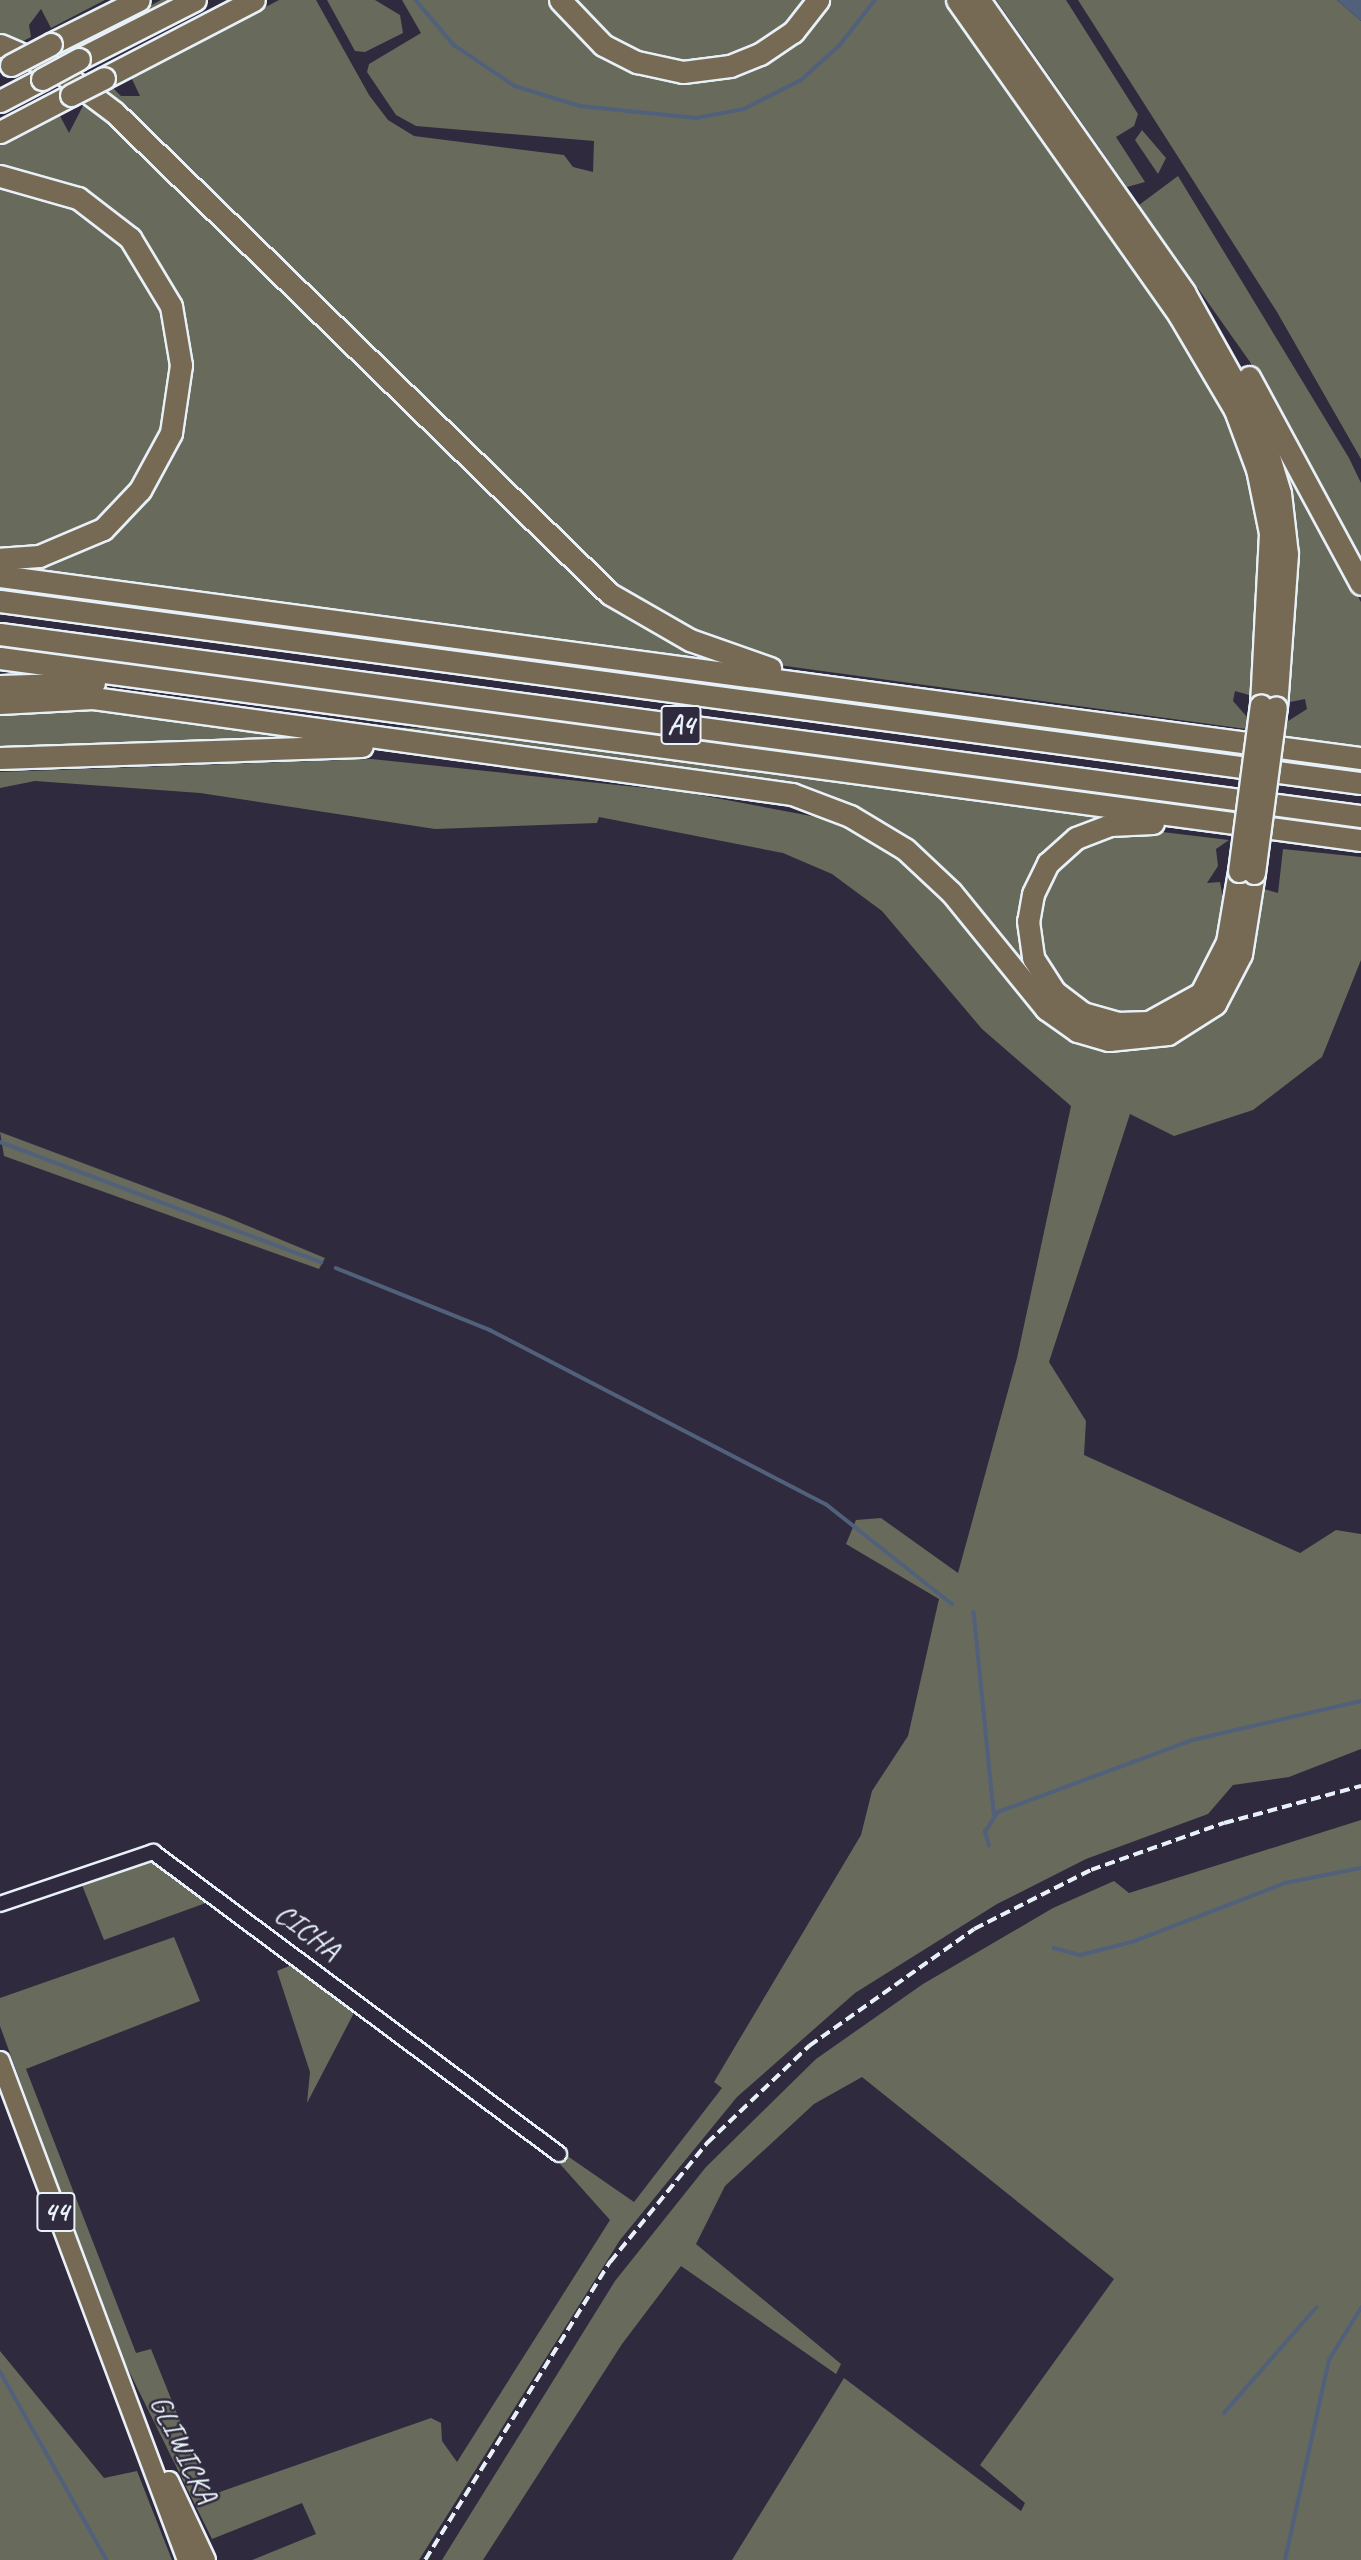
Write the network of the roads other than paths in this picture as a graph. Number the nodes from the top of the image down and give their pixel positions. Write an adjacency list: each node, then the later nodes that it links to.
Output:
1 (139, 0): 9 (highway, bridge)
2 (195, 0): 10 (highway, bridge)
3 (254, 0): 11 (highway, bridge)
4 (560, 0): 5 (highway)
5 (818, 0)
6 (957, 0): 24 (highway)
7 (979, 0): 13 (highway)
8 (0, 45): 22 (highway)
9 (6, 68)
10 (0, 101)
11 (0, 132)
12 (0, 176): 14 (highway)
13 (1184, 292): 16 (highway); 24 (highway)
14 (0, 559)
15 (0, 576): 22 (highway)
16 (1361, 584)
17 (0, 601): 28 (highway, A4)
18 (0, 634): 29 (highway, A4)
19 (0, 658): 21 (highway)
20 (0, 686): 21 (highway)
21 (226, 688): 30 (highway)
22 (861, 691): 27 (highway)
23 (0, 703): 25 (highway)
24 (1269, 706): 32 (highway, bridge)
25 (448, 747): 26 (highway); 32 (highway)
26 (0, 758)
27 (1361, 758)
28 (1361, 783)
29 (1361, 816)
30 (1232, 823): 31 (highway); 32 (highway)
31 (1361, 840)
32 (1247, 872)
33 (0, 1904): 35 (street, CICHA)
34 (0, 2062): 36 (main road, GLIWICKA / 44)
35 (559, 2154)
36 (112, 2362): 37 (main road, GLIWICKA / 44); 38 (main road, GLIWICKA / 44)
37 (187, 2560)
38 (206, 2560)

